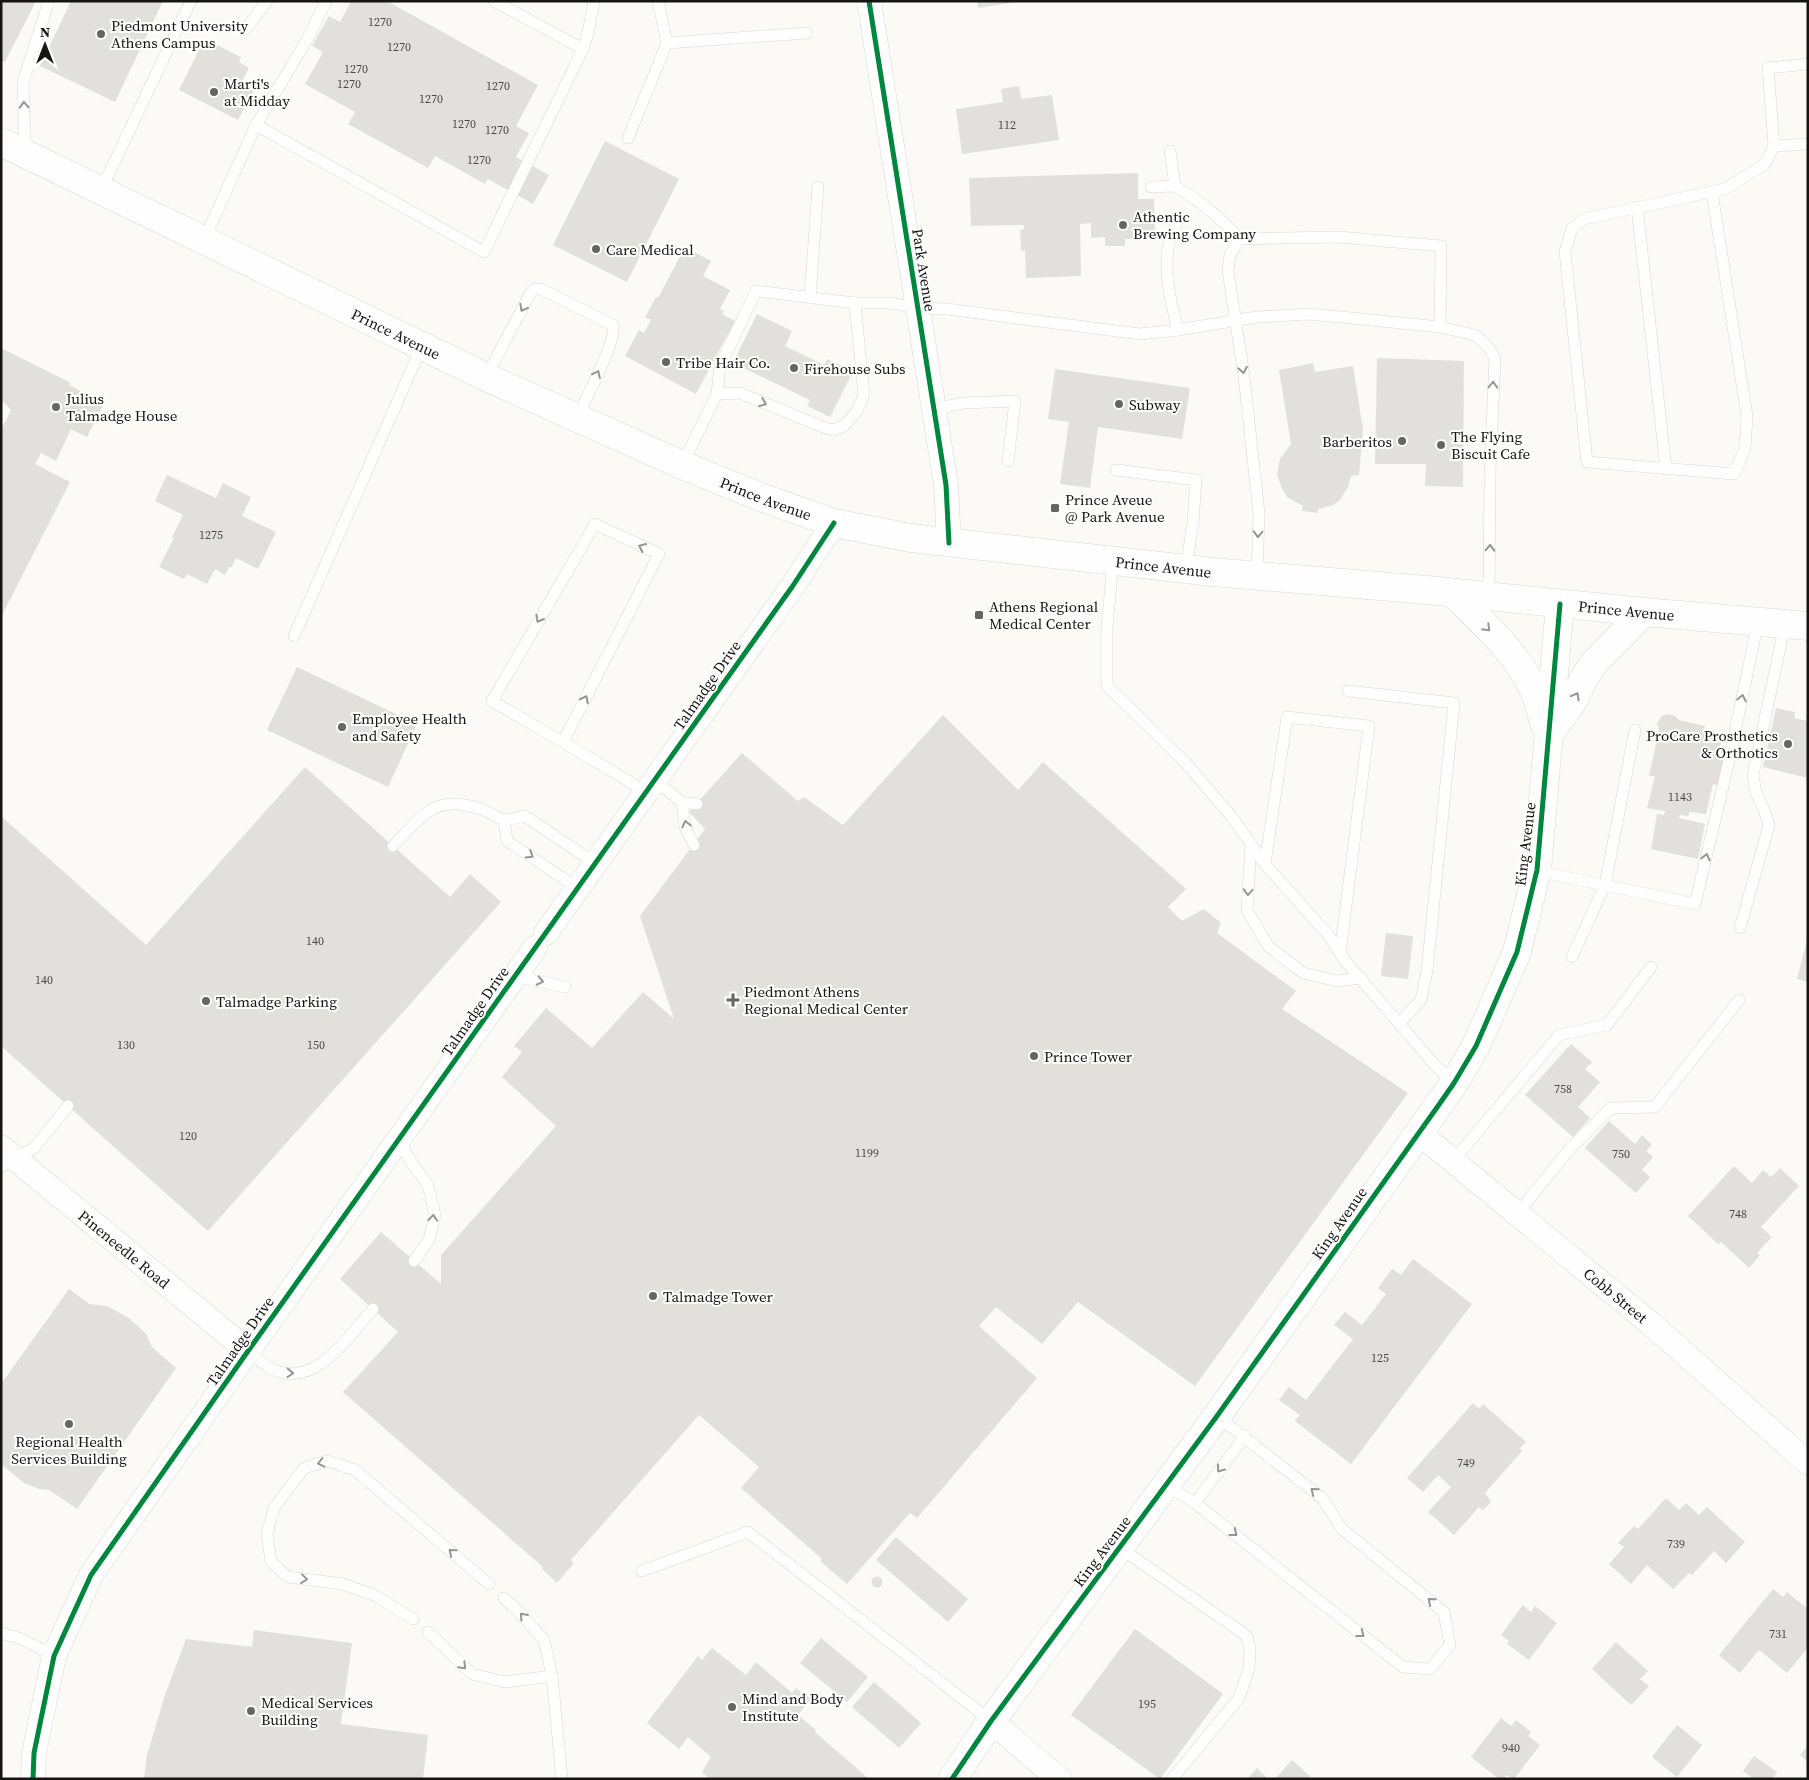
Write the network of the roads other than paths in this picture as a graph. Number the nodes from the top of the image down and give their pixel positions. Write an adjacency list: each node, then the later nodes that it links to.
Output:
1 (49, 1): 20 (lane, one-way to 1)
2 (191, 1): 24 (lane)
3 (267, 1): 9 (lane)
4 (326, 1): 14 (lane)
5 (494, 1): 12 (lane)
6 (594, 1): 12 (lane)
7 (658, 1): 11 (lane)
8 (869, 1): 32 (street, Park Avenue)
9 (246, 29)
10 (807, 33): 11 (lane)
11 (667, 43): 15 (lane)
12 (583, 49): 14 (lane)
13 (1808, 64): 18 (lane)
14 (256, 125): 29 (lane)
15 (628, 138)
16 (1, 142): 20 (main road, Prince Avenue)
17 (1808, 144): 18 (lane)
18 (1774, 146): 25 (lane)
19 (1170, 151): 21 (lane)
20 (25, 154): 24 (main road, Prince Avenue)
21 (1175, 186): 23 (lane); 28 (lane)
22 (818, 187): 30 (lane)
23 (1151, 187)
24 (101, 190): 29 (main road, Prince Avenue)
25 (1712, 192): 26 (lane); 43 (lane)
26 (1637, 208): 43 (lane); 43 (lane)
27 (1177, 222): 35 (lane)
28 (1239, 239): 33 (lane); 34 (lane)
29 (204, 241): 36 (main road, Prince Avenue)
30 (810, 297): 31 (lane); 38 (lane)
31 (856, 303): 32 (lane); 38 (lane, one-way to 31)
32 (918, 308): 35 (lane); 39 (street, Park Avenue)
33 (1235, 322): 34 (lane); 35 (lane); 49 (lane, one-way to 49)
34 (1440, 327): 51 (lane, one-way to 34)
35 (1178, 330)
36 (422, 346): 37 (main road, Prince Avenue); 56 (lane)
37 (486, 378): 40 (main road, Prince Avenue); 40 (lane, one-way to 37)
38 (717, 394): 42 (lane)
39 (934, 409): 41 (lane); 46 (street, Park Avenue)
40 (576, 418): 42 (main road, Prince Avenue)
41 (1008, 460)
42 (682, 465): 45 (main road, Prince Avenue)
43 (1666, 469)
44 (1116, 470): 48 (lane)
45 (834, 523): 46 (main road, Prince Avenue); 61 (street, Talmadge Drive)
46 (949, 543): 47 (main road, Prince Avenue)
47 (1113, 562): 48 (main road, Prince Avenue); 65 (lane)
48 (1186, 570): 49 (main road, Prince Avenue)
49 (1257, 576): 50 (main road, Prince Avenue)
50 (1453, 593): 51 (main road, Prince Avenue); 59 (main road, one-way to 59)
51 (1489, 596): 52 (main road, Prince Avenue)
52 (1560, 604): 53 (main road, Prince Avenue); 59 (main road, King Avenue)
53 (1644, 612): 54 (main road, Prince Avenue); 59 (main road, one-way to 53)
54 (1758, 622): 55 (main road, Prince Avenue); 71 (lane, one-way to 54)
55 (1800, 625): 73 (lane)
56 (294, 636)
57 (1348, 691): 81 (lane)
58 (1635, 730): 71 (lane)
59 (1548, 736): 70 (main road, King Avenue)
60 (563, 742): 60 (lane, one-way to 60); 61 (lane)
61 (650, 786): 62 (lane); 68 (street, Talmadge Drive)
62 (682, 802): 63 (lane); 66 (lane, one-way to 62)
63 (697, 804)
64 (504, 820): 67 (lane); 68 (lane); 72 (lane, one-way to 72)
65 (1251, 844): 69 (lane); 78 (lane, one-way to 78)
66 (694, 845)
67 (393, 846)
68 (595, 863): 72 (street, Talmadge Drive)
69 (1266, 864): 74 (lane); 74 (lane)
70 (1537, 870): 71 (lane); 82 (main road, King Avenue)
71 (1605, 885): 75 (lane)
72 (578, 888): 77 (street, Talmadge Drive)
73 (1740, 928)
74 (1340, 953): 78 (lane)
75 (1572, 957)
76 (1651, 967): 87 (lane)
77 (514, 976): 79 (lane, one-way to 79); 85 (street, Talmadge Drive)
78 (1361, 978): 81 (lane)
79 (565, 987)
80 (1739, 1000): 88 (lane)
81 (1399, 1023): 82 (lane)
82 (1454, 1084): 84 (main road, King Avenue)
83 (68, 1106): 86 (lane)
84 (1418, 1133): 87 (street, Cobb Street); 92 (main road, King Avenue)
85 (399, 1139): 89 (lane, one-way to 85); 91 (street, Talmadge Drive)
86 (6, 1158): 91 (street, Pineneedle Road)
87 (1453, 1161): 88 (street, Cobb Street)
88 (1517, 1214): 94 (street, Cobb Street)
89 (414, 1261)
90 (374, 1309): 91 (lane, one-way to 90)
91 (248, 1351): 104 (street, Talmadge Drive)
92 (1217, 1416): 93 (lane); 95 (main road, King Avenue)
93 (1245, 1436): 96 (lane, one-way to 96); 96 (lane, one-way to 93)
94 (1808, 1463)
95 (1166, 1485): 96 (lane); 97 (main road, King Avenue)
96 (1195, 1503)
97 (1120, 1548): 106 (main road, King Avenue); 111 (lane)
98 (642, 1571): 106 (lane)
99 (489, 1584): 101 (lane, one-way to 101)
100 (504, 1598): 105 (lane, one-way to 100)
101 (413, 1619)
102 (428, 1632): 105 (lane, one-way to 105)
103 (1, 1633): 104 (lane)
104 (54, 1656): 107 (street, Talmadge Drive)
105 (552, 1676): 108 (lane)
106 (991, 1721): 109 (main road, King Avenue); 110 (street)
107 (33, 1779)
108 (562, 1779)
109 (952, 1779)
110 (1059, 1779)
111 (1172, 1779)

